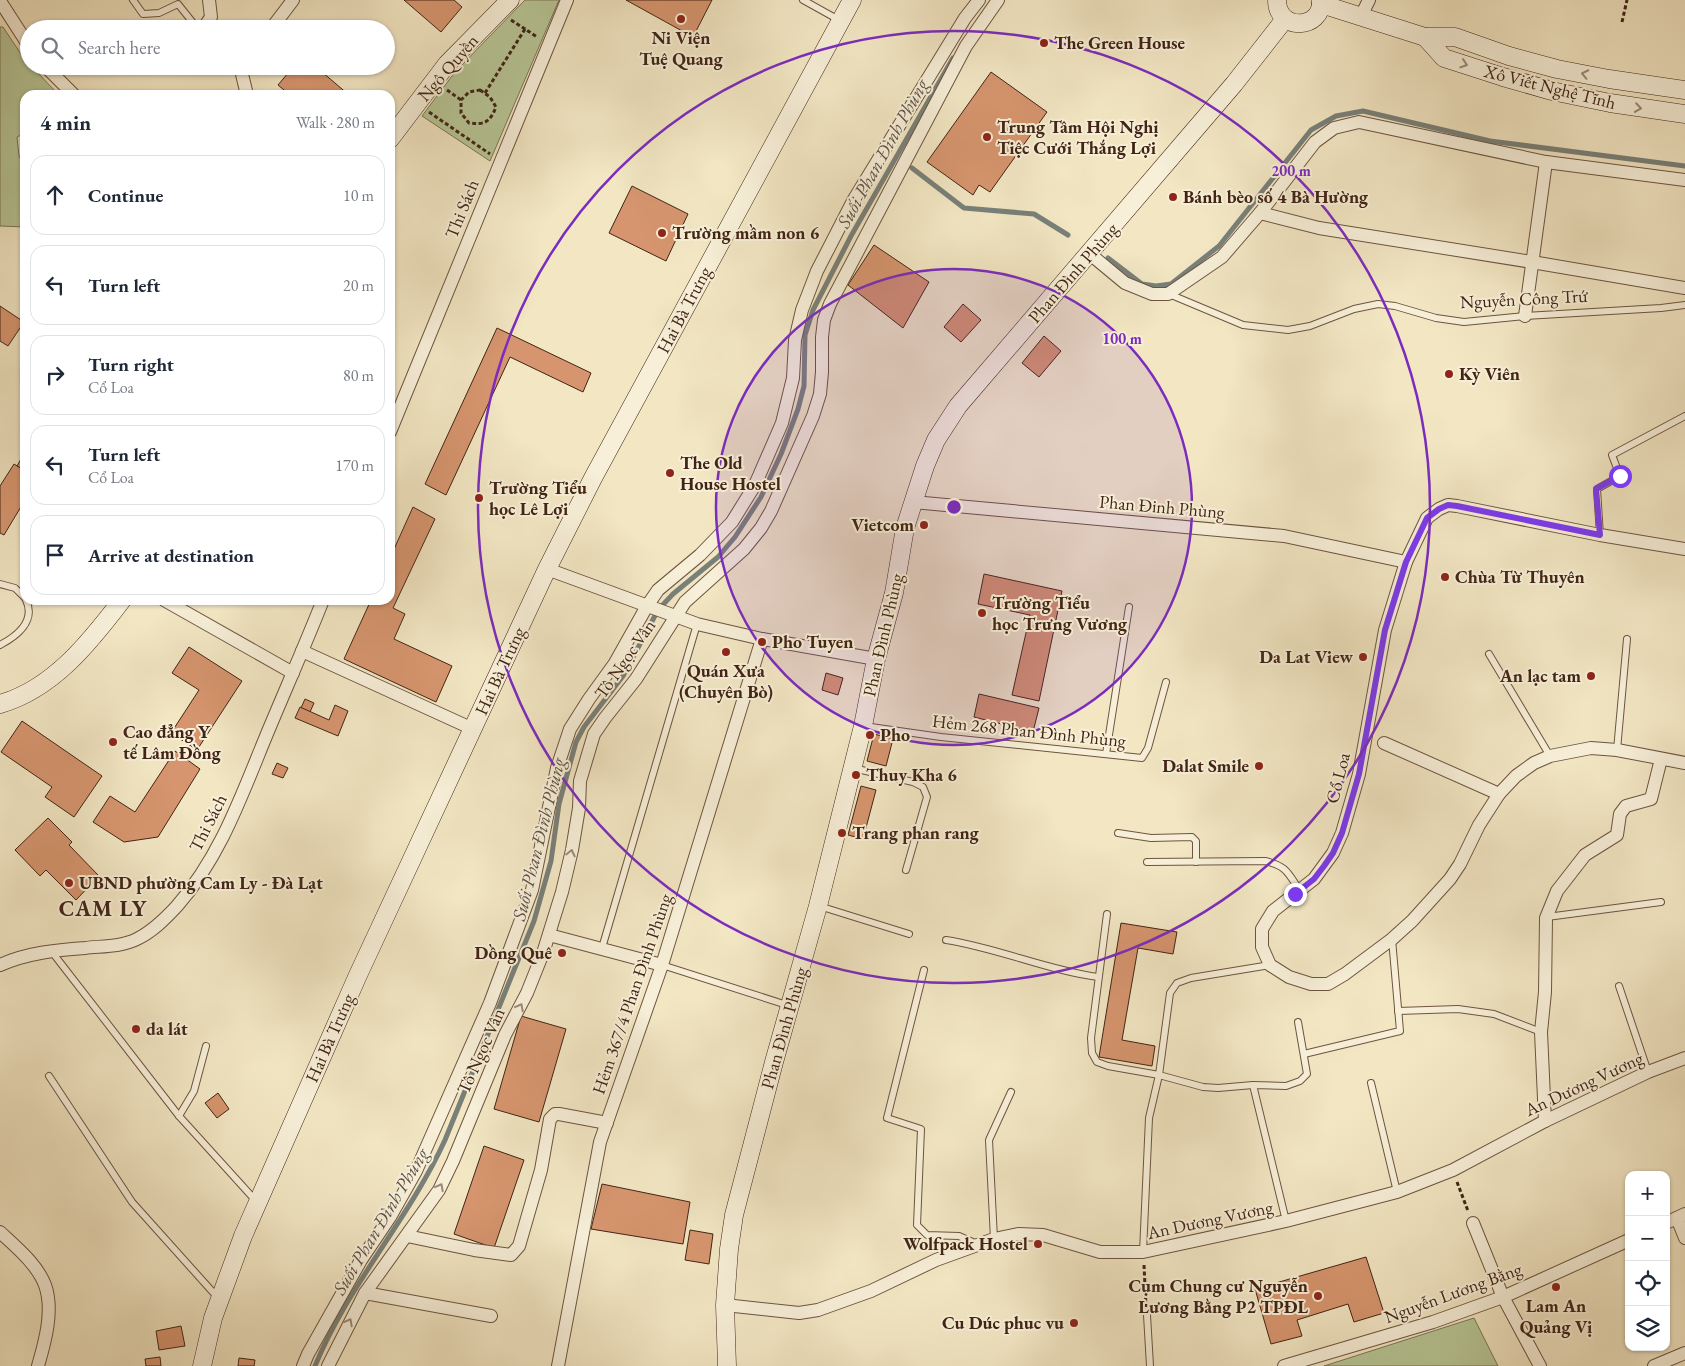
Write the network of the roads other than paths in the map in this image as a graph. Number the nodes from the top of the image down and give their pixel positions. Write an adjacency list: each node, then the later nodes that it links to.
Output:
1 (134, 0): 16 (lane)
2 (209, 0): 17 (street)
3 (293, 0): 18 (street)
4 (510, 0): 28 (main road, Ngô Quyền)
5 (567, 0): 39 (street, Thi Sách)
6 (802, 0): 19 (lane)
7 (852, 0): 19 (main road, Hai Bà Trưng)
8 (979, 0): 51 (street, Tô Ngọc Vân)
9 (998, 0): 53 (street, Tô Ngọc Vân)
10 (1277, 0): 15 (main road)
11 (1369, 0): 14 (street)
12 (1321, 2): 14 (main road, Xô Viết Nghệ Tĩnh); 15 (main road)
13 (4, 3): 20 (street)
14 (1360, 18): 21 (main road, Xô Viết Nghệ Tĩnh)
15 (1285, 19): 32 (main road, Phan Đình Phùng)
16 (191, 20)
17 (209, 20)
18 (278, 20)
19 (840, 21): 44 (main road, Hai Bà Trưng)
20 (20, 31)
21 (1425, 37): 26 (main road, Xô Viết Nghệ Tĩnh, one-way to 21); 27 (main road, Xô Viết Nghệ Tĩnh, one-way to 27)
22 (54, 75): 24 (street)
23 (242, 75): 25 (street)
24 (69, 90)
25 (247, 90)
26 (1685, 90)
27 (1685, 114)
28 (395, 133)
29 (1546, 162): 30 (street); 31 (street); 33 (street)
30 (1685, 180)
31 (1260, 213): 33 (street, Nguyễn Công Trứ); 35 (street)
32 (1090, 254): 35 (street, Nguyễn Công Trứ); 40 (main road, Phan Đình Phùng)
33 (1532, 262): 34 (street, Nguyễn Công Trứ); 37 (street)
34 (1685, 288)
35 (1168, 294): 37 (lane, Nguyễn Công Trứ)
36 (1685, 305): 37 (lane, Nguyễn Công Trứ)
37 (1525, 316)
38 (1685, 416): 41 (lane)
39 (395, 420)
40 (914, 502): 43 (street, Phan Đinh Phùng); 60 (main road, Phan Đình Phùng)
41 (1600, 535): 42 (street, Cổ Loa); 43 (street, Cổ Loa)
42 (1685, 549)
43 (1406, 562): 78 (street, Cổ Loa)
44 (547, 569): 51 (street); 65 (main road, Hai Bà Trưng)
45 (0, 584): 46 (lane)
46 (20, 593)
47 (28, 605): 57 (lane)
48 (118, 605): 63 (main road)
49 (173, 605): 61 (street)
50 (321, 605): 58 (street, Thi Sách)
51 (647, 606): 53 (street); 132 (street, Tô Ngọc Vân)
52 (1129, 607): 68 (lane)
53 (674, 616): 54 (street); 84 (street, Tô Ngọc Vân, one-way to 53)
54 (697, 624): 56 (street); 87 (lane)
55 (1627, 638): 67 (lane)
56 (762, 639): 60 (street); 90 (street, Hẻm 367/4 Phan Đình Phùng)
57 (0, 644)
58 (302, 651): 61 (street, Thi Sách); 65 (street)
59 (1489, 654): 69 (lane)
60 (876, 659): 64 (main road, Phan Đình Phùng)
61 (292, 673): 88 (street, Thi Sách)
62 (1166, 682): 68 (lane, Hẻm 268 Phan Đình Phùng)
63 (0, 704)
64 (863, 726): 68 (lane, Hẻm 268 Phan Đình Phùng); 72 (main road, Phan Đình Phùng)
65 (473, 729): 112 (main road, Hai Bà Trưng)
66 (1384, 743): 73 (street)
67 (1617, 750): 69 (street); 70 (street)
68 (1106, 754)
69 (1550, 756): 73 (street)
70 (1661, 759): 71 (street); 82 (street)
71 (1685, 763)
72 (852, 768): 77 (lane); 80 (main road, Phan Đình Phùng)
73 (1499, 794): 85 (street)
74 (1118, 833): 76 (lane)
75 (1147, 862): 76 (lane)
76 (1196, 862): 78 (lane)
77 (906, 870)
78 (1300, 891): 91 (street, Cổ Loa)
79 (1661, 902): 82 (lane)
80 (818, 906): 83 (lane); 95 (main road, Phan Đình Phùng)
81 (1107, 914): 93 (lane)
82 (1546, 918): 98 (street)
83 (909, 934)
84 (549, 935): 87 (street); 117 (street, Tô Ngọc Vân, one-way to 84)
85 (1392, 939): 91 (street); 96 (lane)
86 (946, 940): 93 (lane)
87 (602, 948): 90 (street)
88 (51, 951): 89 (street, Thi Sách); 108 (lane)
89 (0, 965)
90 (662, 965): 95 (lane); 110 (street, Hẻm 367/4 Phan Đình Phùng)
91 (1270, 965): 103 (lane)
92 (924, 970): 121 (lane)
93 (1098, 977): 103 (lane)
94 (1619, 986): 102 (lane)
95 (791, 1006): 126 (main road, Phan Đình Phùng)
96 (1398, 1011): 98 (lane); 100 (lane)
97 (1298, 1022): 100 (lane)
98 (1541, 1032): 109 (street)
99 (206, 1046): 108 (lane)
100 (1304, 1054): 106 (lane)
101 (1685, 1058): 102 (street, An Dương Vương)
102 (1648, 1072): 109 (street, An Dương Vương)
103 (1159, 1075): 106 (lane); 122 (lane)
104 (49, 1076): 125 (lane)
105 (1371, 1083): 111 (lane)
106 (1253, 1085): 114 (lane)
107 (1011, 1092): 119 (lane)
108 (179, 1116): 112 (lane)
109 (1545, 1121): 111 (street, An Dương Vương)
110 (607, 1124): 117 (street); 134 (street, Hẻm 367/4 Phan Đình Phùng)
111 (1397, 1192): 114 (street, An Dương Vương)
112 (257, 1203): 125 (main road, Hai Bà Trưng)
113 (1676, 1218): 118 (street)
114 (1286, 1221): 122 (street, An Dương Vương)
115 (1473, 1223): 124 (street)
116 (0, 1232): 130 (street)
117 (407, 1236): 123 (street, Tô Ngọc Vân)
118 (1685, 1238)
119 (994, 1239): 121 (street, An Dương Vương); 122 (street, An Dương Vương)
120 (1625, 1242): 124 (street, Nguyễn Lương Bằng)
121 (978, 1245): 126 (street, An Dương Vương)
122 (1143, 1252)
123 (365, 1293): 128 (street); 133 (street, Tô Ngọc Vân, one-way to 123)
124 (1503, 1297): 137 (street, Nguyễn Lương Bằng); 138 (street)
125 (219, 1300): 131 (main road, Hai Bà Trưng)
126 (725, 1305): 135 (main road, Phan Đình Phùng)
127 (1147, 1315): 136 (lane)
128 (491, 1316)
129 (1685, 1353): 139 (street)
130 (38, 1366)
131 (202, 1366)
132 (303, 1366)
133 (328, 1366)
134 (558, 1366)
135 (727, 1366)
136 (1150, 1366)
137 (1284, 1366)
138 (1540, 1366)
139 (1654, 1366)

